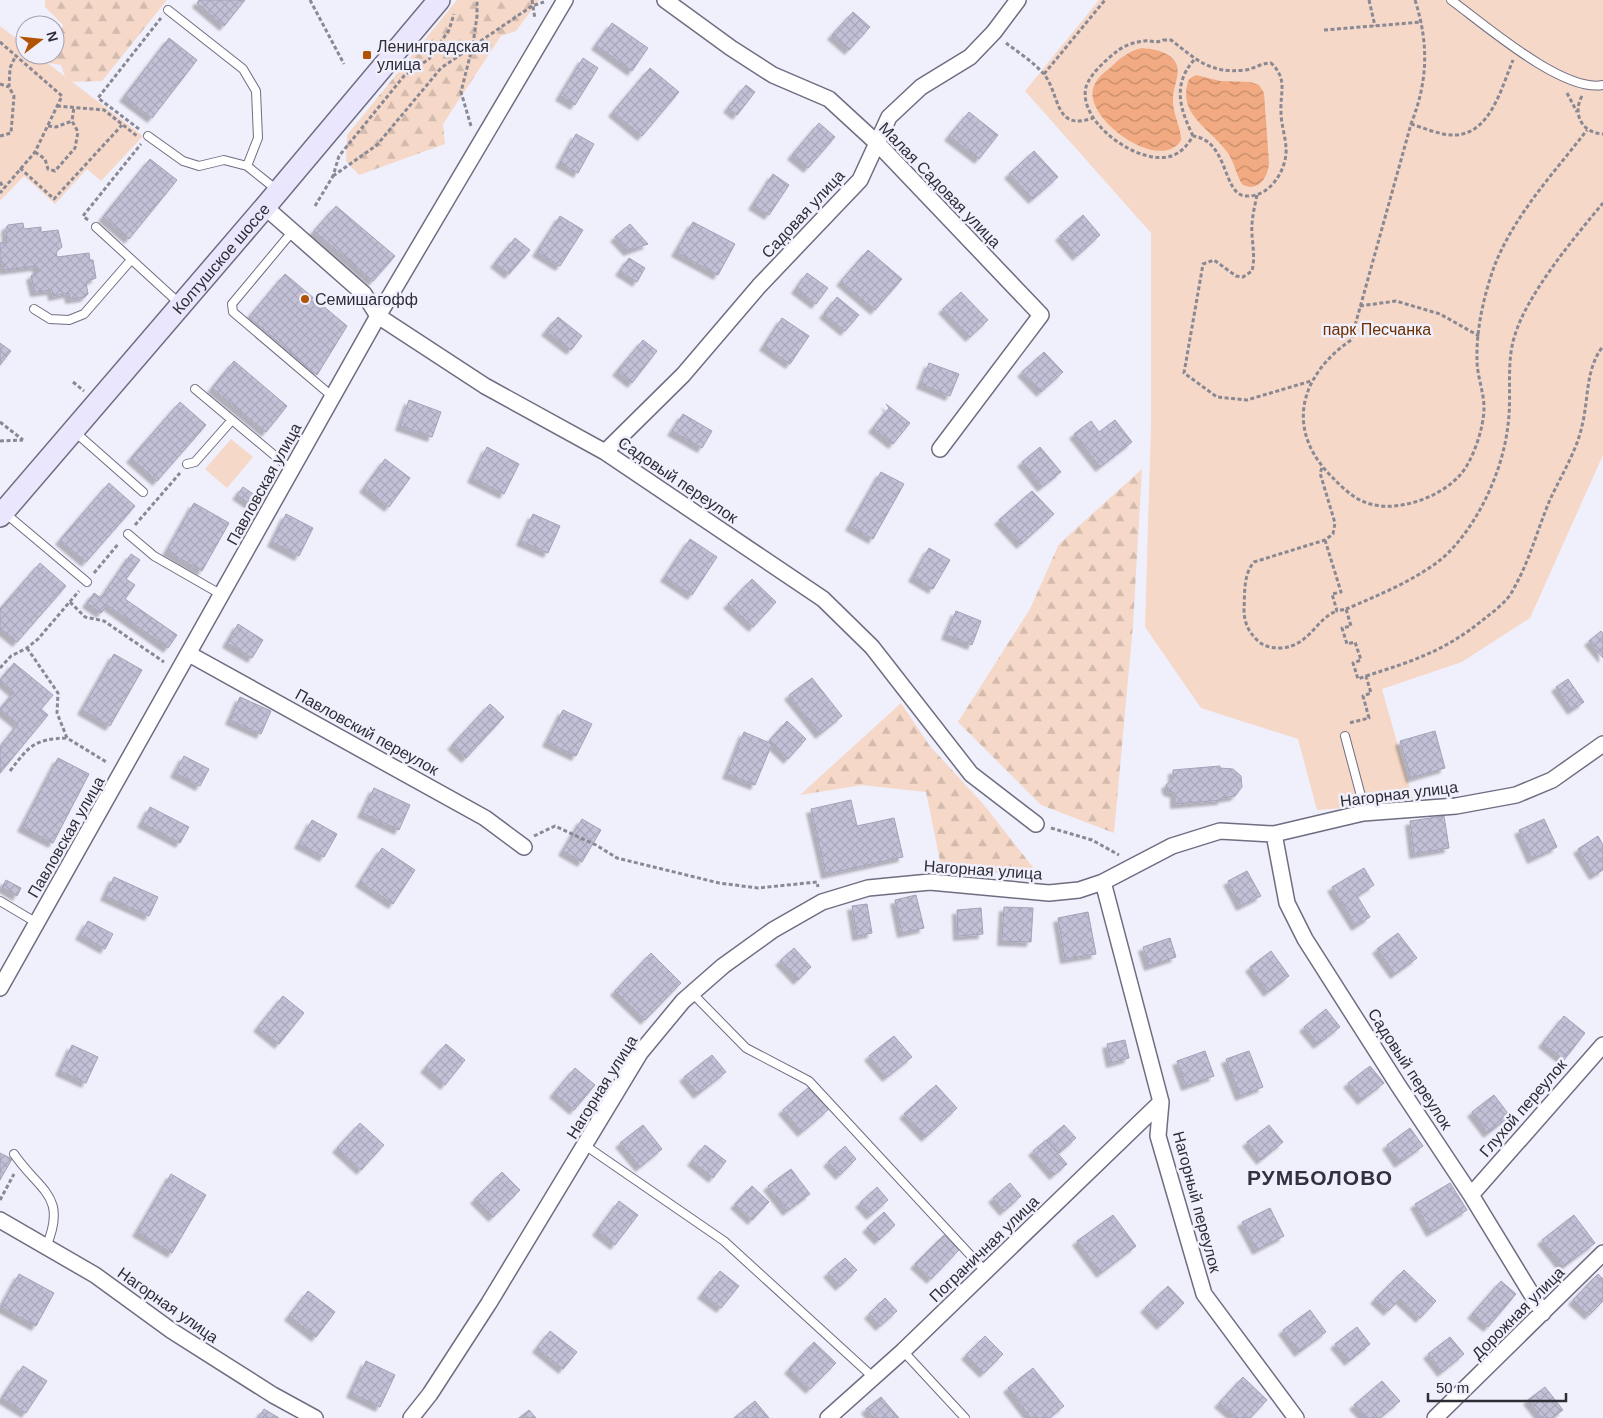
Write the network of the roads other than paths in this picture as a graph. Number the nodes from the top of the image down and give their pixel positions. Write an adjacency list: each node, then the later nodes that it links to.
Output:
1 (564, 0): 18 (street, Павловская улица)
2 (665, 0): 9 (street, Малая Садовая улица)
3 (1018, 0): 9 (street, Садовая улица)
4 (1451, 0): 7 (lane)
5 (448, 4): 11 (main road, Колтушское шоссе)
6 (168, 10): 10 (lane)
7 (1603, 85)
8 (148, 136): 10 (lane)
9 (878, 144): 23 (street, Малая Садовая улица); 24 (street, Садовая улица)
10 (247, 166): 11 (lane)
11 (279, 191): 12 (main road, Колтушское шоссе)
12 (265, 207): 14 (street, Садовый переулок); 16 (main road, Колтушское шоссе)
13 (96, 227): 15 (lane)
14 (292, 232): 18 (street, Садовый переулок); 20 (lane)
15 (131, 260): 16 (lane); 17 (lane)
16 (181, 305): 22 (main road, Колтушское шоссе)
17 (34, 309)
18 (378, 316): 20 (street, Павловская улица); 24 (street, Садовый переулок)
19 (195, 389): 21 (lane)
20 (333, 397): 26 (street, Павловская улица)
21 (232, 420): 25 (lane); 26 (lane)
22 (73, 431): 27 (lane); 28 (main road, Колтушское шоссе)
23 (940, 449)
24 (605, 452): 36 (street, Садовый переулок)
25 (187, 464)
26 (292, 470): 31 (street, Павловская улица)
27 (144, 492)
28 (2, 514): 30 (lane)
29 (128, 534): 31 (lane)
30 (86, 582)
31 (222, 595): 32 (street, Павловская улица)
32 (189, 654): 38 (street, Павловский переулок); 41 (street, Павловская улица)
33 (1345, 736): 35 (lane)
34 (1603, 744): 35 (street, Нагорная улица)
35 (1363, 813): 37 (street, Нагорная улица)
36 (1036, 824)
37 (1274, 834): 39 (street, Нагорная улица); 48 (street, Садовый переулок)
38 (520, 844)
39 (1103, 882): 43 (street, Нагорная улица); 45 (street, Нагорный переулок)
40 (0, 901): 41 (lane)
41 (37, 923): 42 (street, Павловская улица)
42 (0, 988)
43 (693, 994): 46 (street, Нагорная улица); 52 (lane)
44 (1603, 1045): 48 (street, Глухой переулок)
45 (1161, 1102): 52 (street, Пограничная улица); 60 (street, Нагорный переулок)
46 (586, 1146): 55 (lane); 57 (street, Нагорная улица)
47 (14, 1154): 50 (lane)
48 (1471, 1195): 53 (street, Садовый переулок)
49 (0, 1220): 50 (street, Нагорная улица)
50 (46, 1247): 56 (street, Нагорная улица)
51 (1603, 1252): 53 (street, Дорожная улица)
52 (986, 1272): 54 (street, Пограничная улица)
53 (1543, 1313): 61 (street, Дорожная улица)
54 (903, 1351): 55 (street, Пограничная улица); 59 (lane)
55 (874, 1378): 58 (street, Пограничная улица)
56 (315, 1418)
57 (411, 1418)
58 (828, 1418)
59 (966, 1418)
60 (1296, 1418)
61 (1435, 1418)

